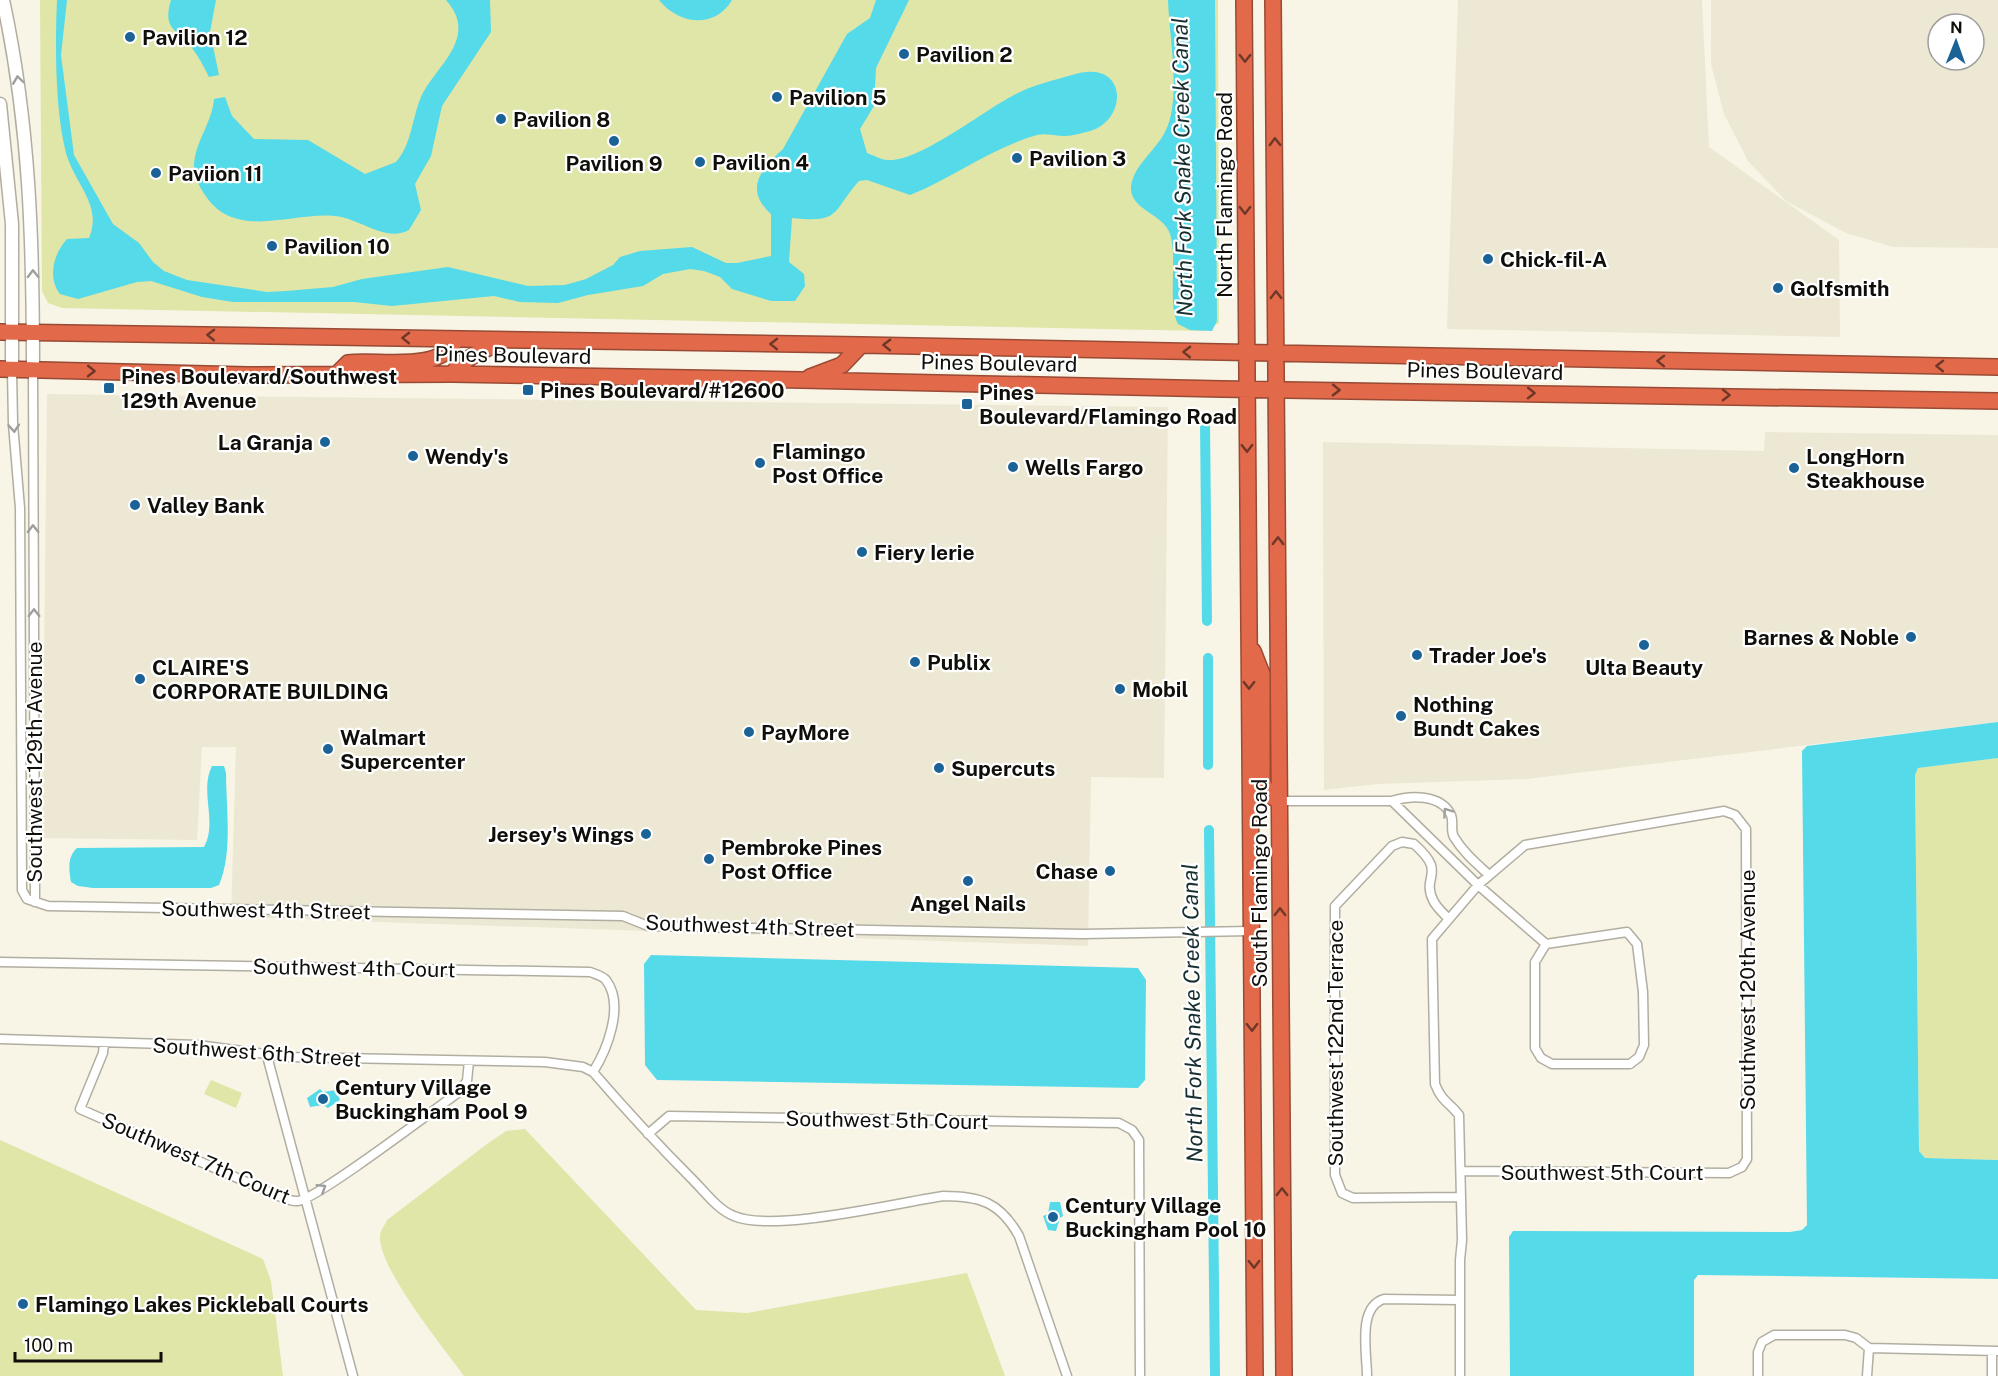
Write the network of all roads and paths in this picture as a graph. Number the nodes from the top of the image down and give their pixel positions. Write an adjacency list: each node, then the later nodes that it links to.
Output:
1 (3, 0): 6 (street, one-way to 1)
2 (1244, 0): 10 (highway, North Flamingo Road, one-way to 10)
3 (1273, 0): 11 (highway, one-way to 3)
4 (0, 104): 5 (street)
5 (6, 332): 6 (highway, Pines Boulevard); 13 (street)
6 (33, 333): 7 (highway, Pines Boulevard, one-way to 6); 14 (street)
7 (456, 339): 8 (highway, Pines Boulevard); 16 (highway)
8 (506, 339): 9 (highway, Pines Boulevard, one-way to 8); 15 (highway)
9 (861, 345): 10 (highway, Pines Boulevard, one-way to 9); 17 (highway)
10 (1245, 353): 11 (highway, Pines Boulevard); 19 (highway, North Flamingo Road)
11 (1277, 353): 12 (highway, Pines Boulevard, one-way to 11); 18 (highway)
12 (1998, 367)
13 (6, 369): 14 (highway, Pines Boulevard); 26 (street, Southwest 129th Avenue, one-way to 26)
14 (33, 370): 16 (highway, Pines Boulevard, one-way to 16); 26 (street, Southwest 129th Avenue, one-way to 14)
15 (452, 374): 16 (highway, Pines Boulevard); 17 (highway, Pines Boulevard)
16 (335, 376)
17 (801, 380): 19 (highway, Pines Boulevard)
18 (1277, 389): 19 (highway, Pines Boulevard); 20 (highway, Pines Boulevard, one-way to 20); 22 (highway, South Flamingo Road, one-way to 18)
19 (1246, 390): 21 (highway, South Flamingo Road, one-way to 21)
20 (1998, 401)
21 (1249, 640): 22 (highway); 28 (highway, South Flamingo Road, one-way to 28)
22 (1279, 801): 23 (street); 48 (highway, South Flamingo Road, one-way to 22)
23 (1392, 801): 24 (street, one-way to 23); 25 (street)
24 (1489, 875): 25 (street); 37 (street, Southwest 120th Avenue)
25 (1478, 885): 27 (street); 29 (street)
26 (35, 902): 28 (street, Southwest 4th Street)
27 (1449, 919): 38 (street); 39 (street, Southwest 122nd Terrace)
28 (1251, 931): 47 (highway, South Flamingo Road, one-way to 47)
29 (1546, 944): 29 (street)
30 (0, 962): 35 (street, Southwest 4th Court)
31 (0, 1039): 32 (street, Southwest 6th Street)
32 (104, 1043): 33 (street, Southwest 6th Street); 40 (street, Southwest 7th Court)
33 (267, 1056): 34 (street, Southwest 6th Street); 40 (street)
34 (469, 1061): 35 (street, Southwest 6th Street); 40 (street, Southwest 7th Court, one-way to 34)
35 (593, 1072): 36 (street)
36 (648, 1134): 45 (street); 46 (street, Southwest 5th Court)
37 (1742, 1167): 38 (street, Southwest 5th Court)
38 (1461, 1171): 39 (street)
39 (1461, 1197): 41 (street)
40 (305, 1199): 44 (street)
41 (1459, 1300): 49 (street); 50 (street)
42 (1869, 1348): 43 (street); 51 (street); 52 (street)
43 (1995, 1351): 53 (street)
44 (353, 1376)
45 (1067, 1376)
46 (1140, 1376)
47 (1255, 1376)
48 (1284, 1376)
49 (1367, 1376)
50 (1460, 1376)
51 (1758, 1376)
52 (1867, 1376)
53 (1992, 1376)

